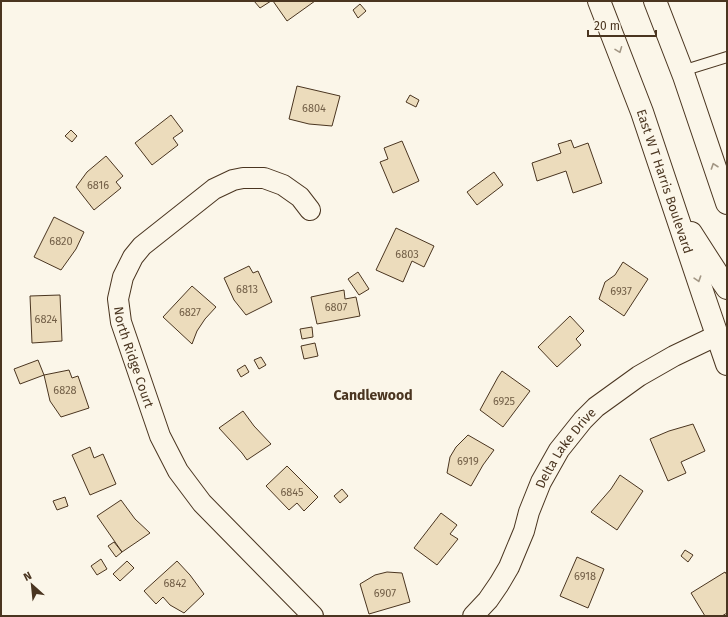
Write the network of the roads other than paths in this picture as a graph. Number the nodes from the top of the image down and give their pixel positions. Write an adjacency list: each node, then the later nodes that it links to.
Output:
1 (599, 1): 5 (main road, East W T Harris Boulevard, one-way to 5)
2 (654, 1): 4 (main road)
3 (727, 57): 4 (lane)
4 (682, 71): 6 (main road, one-way to 4)
5 (672, 201): 8 (main road); 9 (main road, East W T Harris Boulevard, one-way to 9)
6 (727, 203)
7 (310, 210): 11 (street, North Ridge Court)
8 (727, 288)
9 (722, 339): 10 (main road, East W T Harris Boulevard); 12 (street, Delta Lake Drive)
10 (727, 364)
11 (313, 616)
12 (473, 616)

